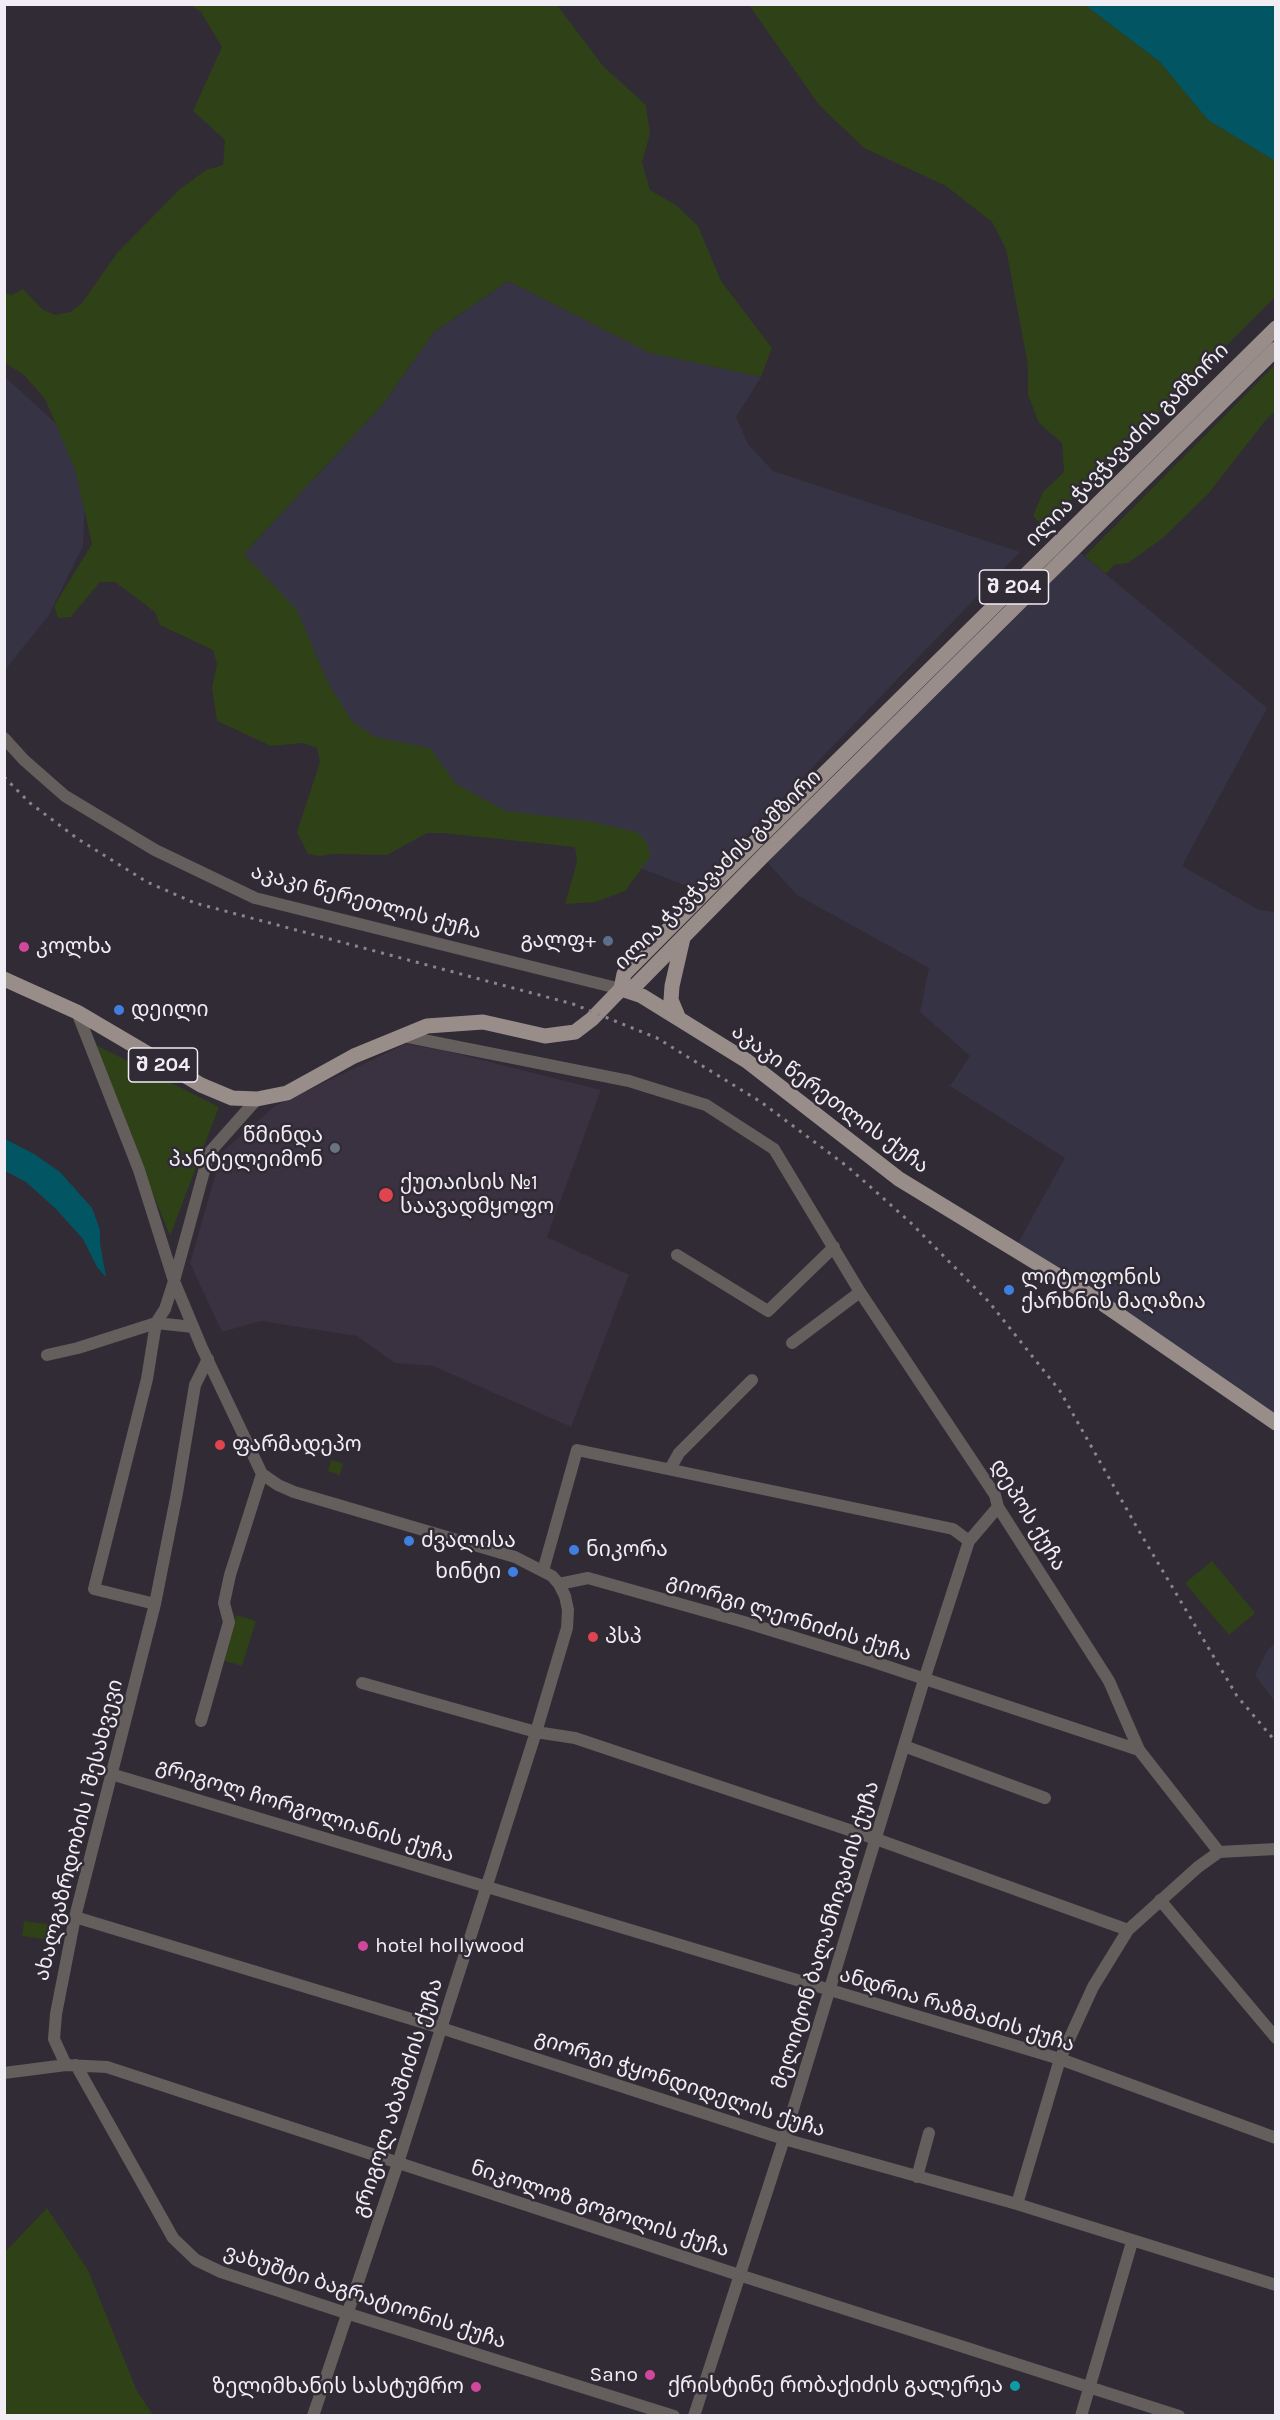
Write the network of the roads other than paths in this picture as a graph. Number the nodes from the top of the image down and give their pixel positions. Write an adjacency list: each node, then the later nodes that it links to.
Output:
1 (1275, 328): 4 (main road, ილია ჭავჭავაძის გამზირი / შ 204)
2 (1275, 349): 4 (main road, ილია ჭავჭავაძის გამზირი / შ 204)
3 (4, 738): 7 (street, აკაკი წერეთლის ქუჩა)
4 (758, 850): 5 (main road, ილია ჭავჭავაძის გამზირი / შ 204); 7 (main road, ილია ჭავჭავაძის გამზირი / შ 204)
5 (684, 936): 7 (main road, ილია ჭავჭავაძის გამზირი / შ 204); 9 (main road)
6 (4, 979): 8 (main road, შ 204)
7 (621, 990): 9 (main road, აკაკი წერეთლის ქუჩა); 10 (main road, შ 204)
8 (77, 1012): 11 (main road, შ 204); 14 (street)
9 (679, 1019): 22 (main road, აკაკი წერეთლის ქუჩა)
10 (403, 1036): 11 (main road, შ 204); 12 (street, დეპოს ქუჩა)
11 (257, 1099): 14 (street)
12 (834, 1247): 13 (street); 15 (street, დეპოს ქუჩა)
13 (677, 1255)
14 (174, 1281): 16 (street); 17 (street)
15 (860, 1292): 18 (street); 25 (street, დეპოს ქუჩა)
16 (156, 1323): 17 (street); 19 (street); 29 (street)
17 (193, 1328): 20 (street)
18 (792, 1342)
19 (47, 1355)
20 (208, 1359): 24 (street); 29 (street, ახალგაზრდობის I შესახვევი)
21 (752, 1380): 23 (street)
22 (1275, 1423)
23 (670, 1469): 26 (street); 27 (street)
24 (262, 1474): 27 (street); 32 (street)
25 (998, 1507): 26 (street, მელიტონ ბალანჩივაძის ქუჩა); 35 (street, დეპოს ქუჩა)
26 (969, 1541): 30 (street, მელიტონ ბალანჩივაძის ქუჩა)
27 (543, 1571): 28 (street)
28 (559, 1584): 30 (street, გიორგი ლეონიძის ქუჩა); 33 (street, გრიგოლ აბაშიძის ქუჩა)
29 (155, 1604): 36 (street, ახალგაზრდობის I შესახვევი)
30 (924, 1680): 34 (street, მელიტონ ბალანჩივაძის ქუჩა); 35 (street, გიორგი ლეონიძის ქუჩა)
31 (362, 1683): 33 (street)
32 (201, 1721)
33 (536, 1732): 38 (street); 41 (street, გრიგოლ აბაშიძის ქუჩა)
34 (904, 1746): 37 (street); 38 (street, მელიტონ ბალანჩივაძის ქუჩა)
35 (1139, 1750): 40 (street, დეპოს ქუჩა)
36 (111, 1774): 41 (street, გრიგოლ ჩორგოლიანის ქუჩა); 43 (street, ახალგაზრდობის I შესახვევი)
37 (1045, 1798)
38 (876, 1839): 44 (street); 45 (street, მელიტონ ბალანჩივაძის ქუჩა)
39 (1275, 1849): 40 (street)
40 (1219, 1852): 42 (street)
41 (487, 1886): 45 (street, ანდრია რაზმაძის ქუჩა); 46 (street, გრიგოლ აბაშიძის ქუჩა)
42 (1160, 1900): 44 (street); 47 (street)
43 (75, 1917): 46 (street, გიორგი ჭყონდიდელის ქუჩა); 49 (street, ახალგაზრდობის I შესახვევი)
44 (1128, 1930): 48 (street)
45 (829, 1992): 48 (street, ანდრია რაზმაძის ქუჩა); 53 (street, მელიტონ ბალანჩივაძის ქუჩა)
46 (441, 2028): 53 (street, გიორგი ჭყონდიდელის ქუჩა); 54 (street, გრიგოლ აბაშიძის ქუჩა)
47 (1275, 2038)
48 (1060, 2059): 52 (street, ანდრია რაზმაძის ქუჩა); 56 (street)
49 (71, 2065): 50 (street, ნიკოლოზ გოგოლის ქუჩა); 54 (street, ნიკოლოზ გოგოლის ქუჩა); 60 (street, ვახუშტი ბაგრატიონის ქუჩა)
50 (4, 2073)
51 (929, 2133): 55 (street)
52 (1275, 2138)
53 (784, 2139): 55 (street, გიორგი ჭყონდიდელის ქუჩა); 58 (street, მელიტონ ბალანჩივაძის ქუჩა)
54 (398, 2163): 58 (street, ნიკოლოზ გოგოლის ქუჩა); 60 (street, გრიგოლ აბაშიძის ქუჩა)
55 (917, 2176): 56 (street, გიორგი ჭყონდიდელის ქუჩა)
56 (1017, 2204): 57 (street, გიორგი ჭყონდიდელის ქუჩა)
57 (1132, 2242): 59 (street, გიორგი ჭყონდიდელის ქუჩა); 61 (street)
58 (739, 2275): 61 (street, ნიკოლოზ გოგოლის ქუჩა); 64 (street, მელიტონ ბალანჩივაძის ქუჩა)
59 (1275, 2286)
60 (346, 2313): 62 (street, გრიგოლ აბაშიძის ქუჩა); 63 (street, ვახუშტი ბაგრატიონის ქუჩა)
61 (1090, 2388): 65 (street); 66 (street, ნიკოლოზ გოგოლის ქუჩა)
62 (313, 2415)
63 (674, 2415)
64 (694, 2415)
65 (1082, 2415)
66 (1179, 2415)

